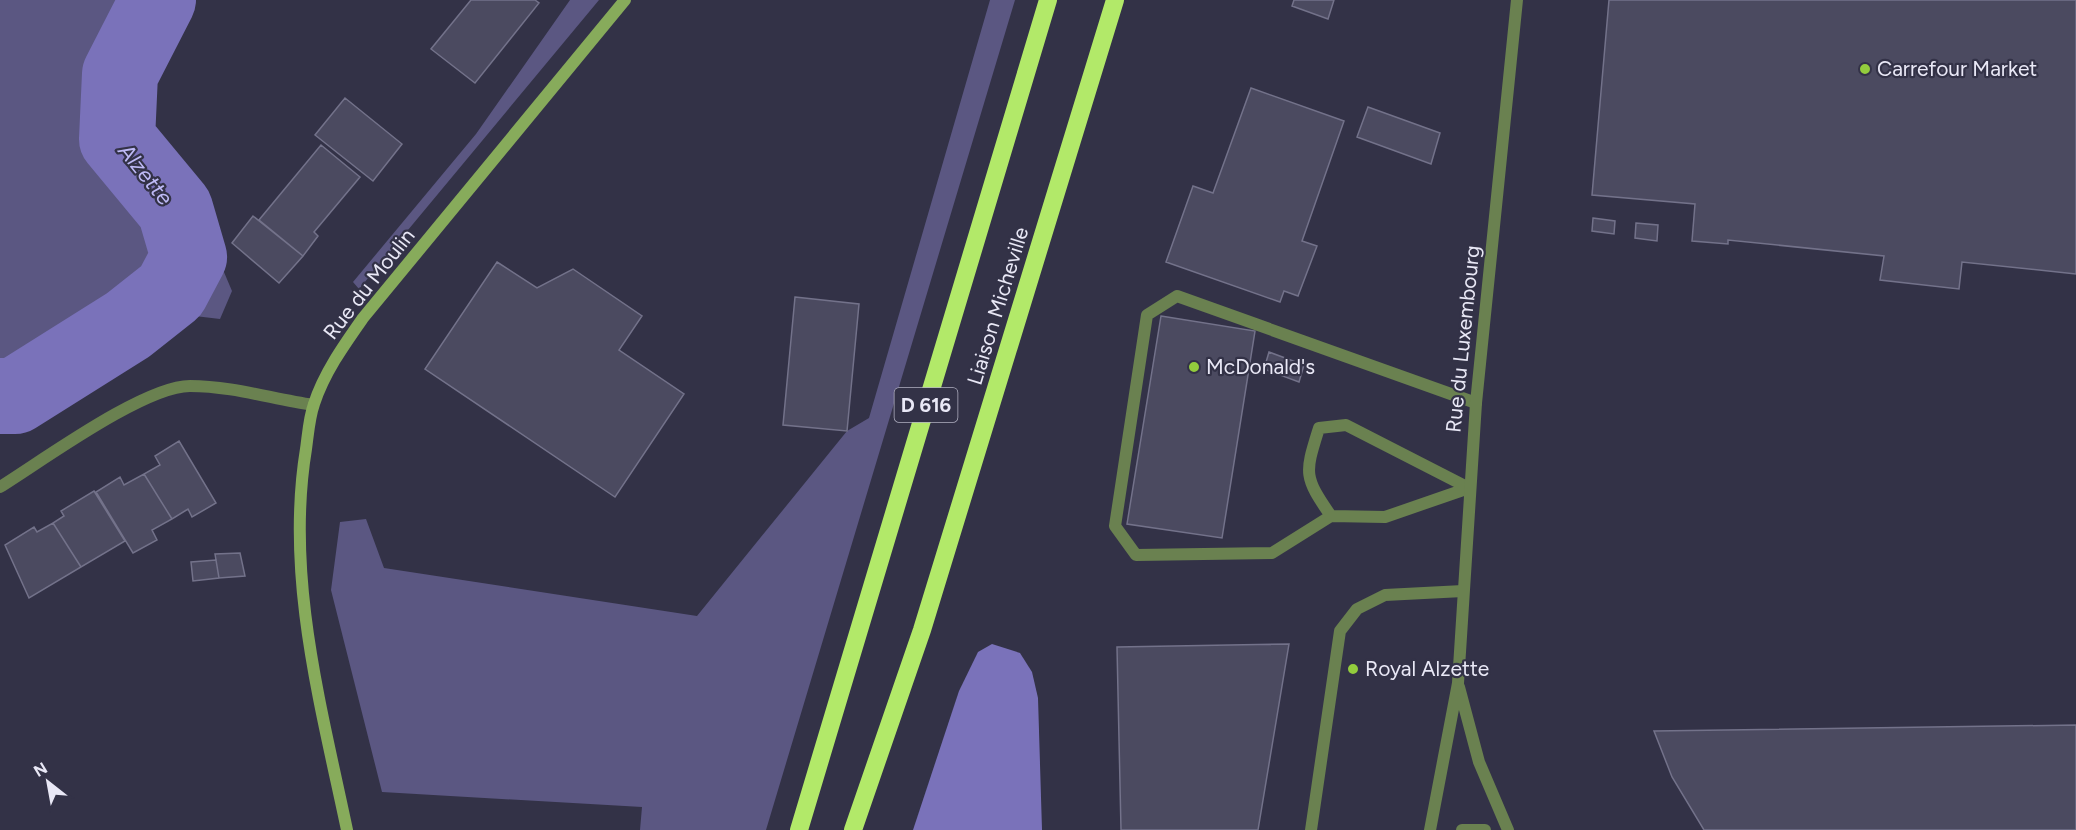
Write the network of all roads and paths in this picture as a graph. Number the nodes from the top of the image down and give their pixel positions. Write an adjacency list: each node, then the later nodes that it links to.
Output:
1 (625, 0): 6 (street, Rue du Moulin)
2 (1048, 0): 13 (highway, Liaison Micheville / D 616)
3 (1116, 0): 14 (highway, Liaison Micheville / D 616)
4 (1517, 0): 5 (street, Rue du Luxembourg)
5 (1476, 402): 8 (street, Rue du Luxembourg); 9 (street)
6 (313, 405): 7 (street); 12 (street, Rue du Moulin)
7 (0, 487)
8 (1469, 488): 9 (street); 9 (street); 10 (street, Rue du Luxembourg)
9 (1331, 516)
10 (1463, 591): 11 (street, Rue du Luxembourg); 15 (street)
11 (1458, 683): 16 (street); 19 (street)
12 (347, 830)
13 (799, 830)
14 (853, 830)
15 (1311, 830)
16 (1430, 830)
17 (1462, 830): 18 (street)
18 (1485, 830)
19 (1508, 830)

